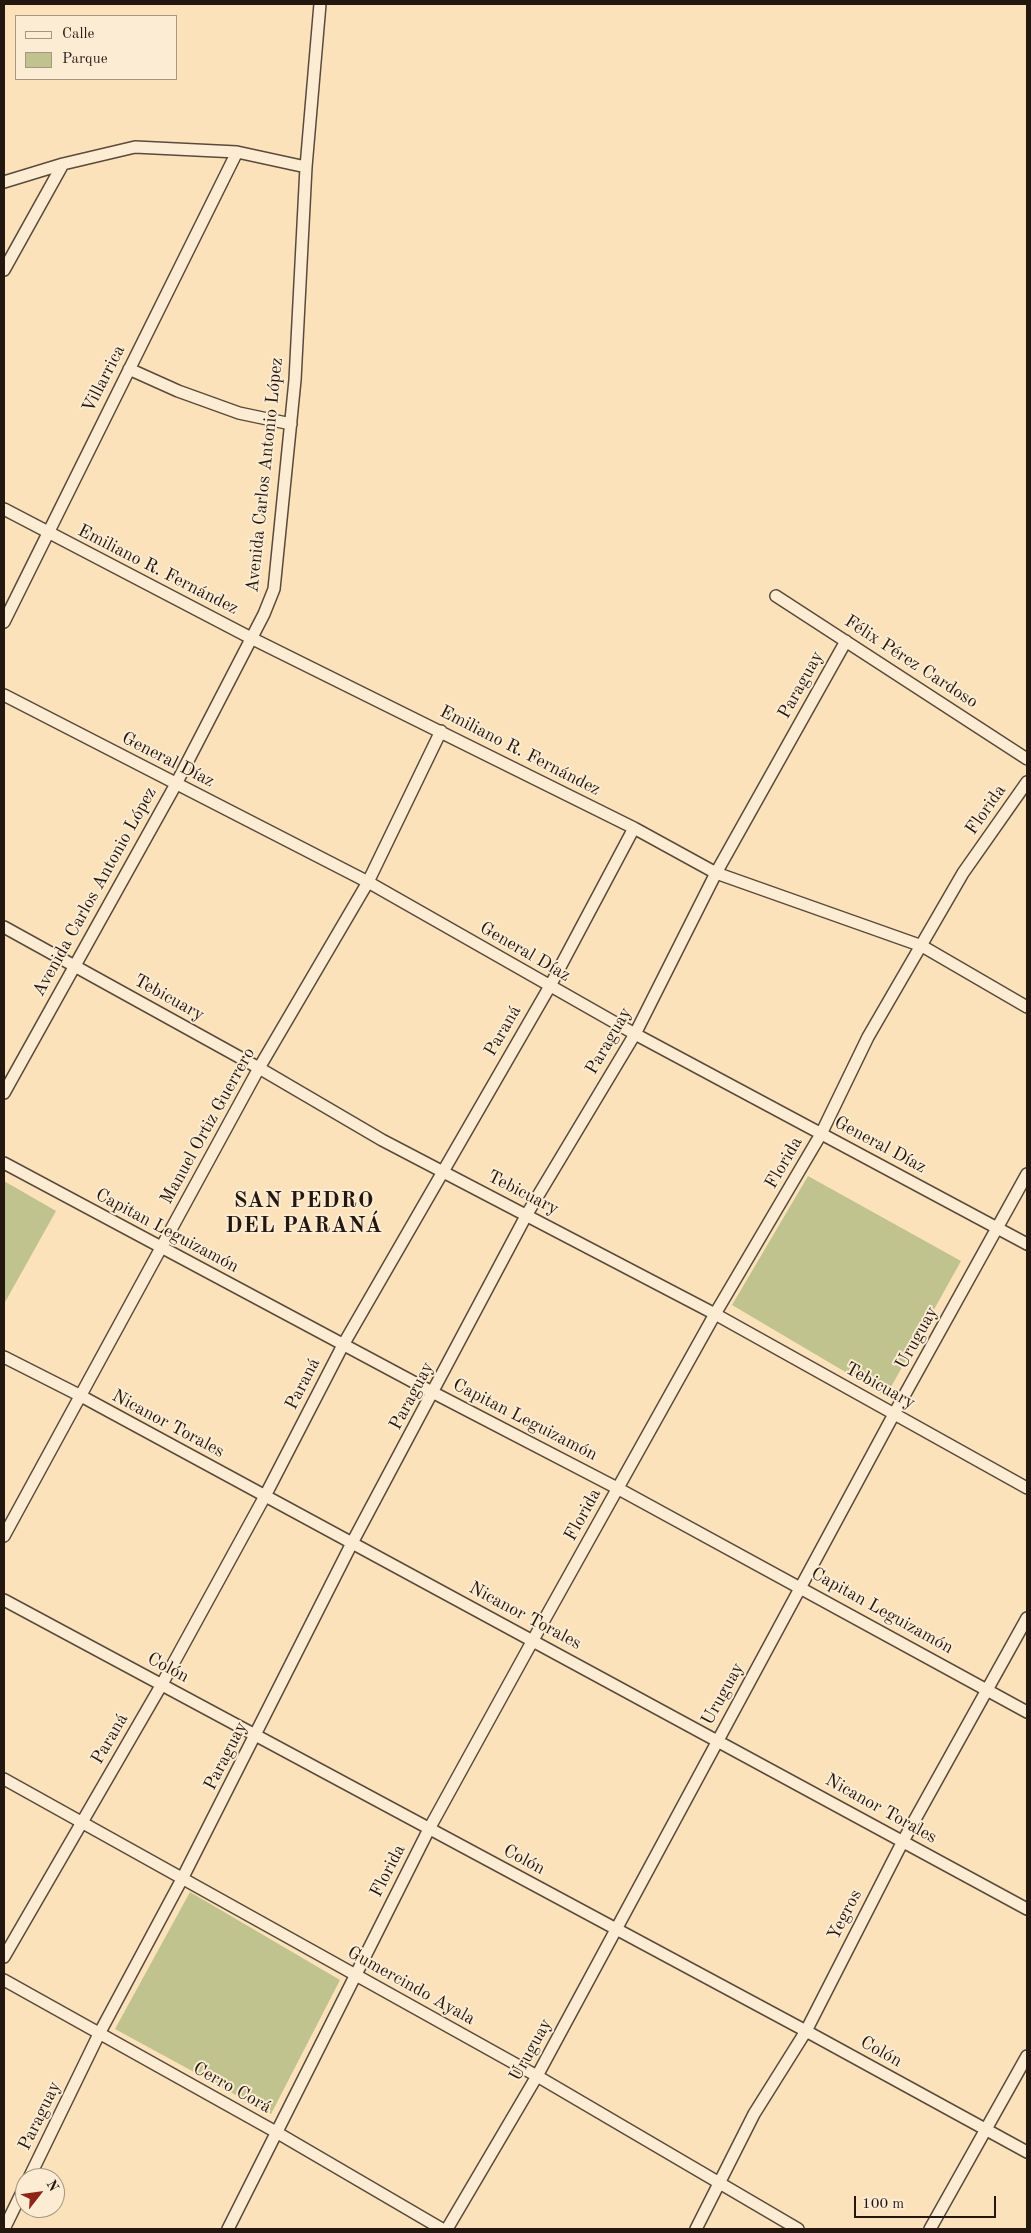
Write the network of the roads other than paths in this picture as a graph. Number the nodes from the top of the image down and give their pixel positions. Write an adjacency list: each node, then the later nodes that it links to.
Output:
1 (320, 4): 4 (street, Avenida Carlos Antonio López)
2 (238, 152): 3 (street); 4 (street); 7 (street, Villarrica)
3 (64, 164): 5 (street); 6 (street)
4 (306, 167): 8 (street, Avenida Carlos Antonio López)
5 (4, 182)
6 (4, 270)
7 (129, 369): 8 (street); 10 (street, Villarrica)
8 (291, 424): 13 (street, Avenida Carlos Antonio López)
9 (4, 509): 10 (street, Emiliano R. Fernández)
10 (47, 532): 12 (street, Villarrica); 13 (street, Emiliano R. Fernández)
11 (776, 596): 14 (street, Félix Pérez Cardoso)
12 (4, 622)
13 (251, 638): 16 (street, Emiliano R. Fernández); 19 (street, Avenida Carlos Antonio López)
14 (846, 640): 17 (street, Félix Pérez Cardoso); 22 (street, Paraguay)
15 (4, 695): 19 (street, General Díaz)
16 (441, 731): 21 (street, Emiliano R. Fernández); 23 (street, Manuel Ortiz Guerrero)
17 (1027, 759)
18 (1027, 782): 20 (street, Florida)
19 (176, 784): 23 (street, General Díaz); 26 (street, Avenida Carlos Antonio López)
20 (1023, 798): 25 (street, Florida)
21 (634, 828): 22 (street, Emiliano R. Fernández); 27 (street, Paraná)
22 (716, 873): 25 (street, Emiliano R. Fernández); 29 (street, Paraguay)
23 (368, 882): 27 (street, General Díaz); 30 (street, Manuel Ortiz Guerrero)
24 (4, 927): 26 (street, Tebicuary)
25 (922, 946): 28 (street, Emiliano R. Fernández); 32 (street, Florida)
26 (73, 966): 30 (street, Tebicuary); 31 (street, Avenida Carlos Antonio López)
27 (550, 986): 29 (street, General Díaz); 34 (street, Paraná)
28 (1027, 1007)
29 (635, 1034): 32 (street, General Díaz); 36 (street, Paraguay)
30 (259, 1068): 34 (street, Tebicuary); 39 (street, Manuel Ortiz Guerrero)
31 (4, 1093)
32 (821, 1134): 37 (street, General Díaz); 40 (street, Florida)
33 (4, 1163): 39 (street, Capitan Leguizamón)
34 (441, 1172): 36 (street, Tebicuary); 41 (street, Paraná)
35 (1027, 1174): 37 (street, Uruguay)
36 (527, 1214): 40 (street, Tebicuary); 43 (street, Paraguay)
37 (998, 1228): 38 (street, General Díaz); 45 (street, Uruguay)
38 (1027, 1244)
39 (162, 1248): 41 (street, Capitan Leguizamón); 44 (street, Manuel Ortiz Guerrero)
40 (715, 1314): 45 (street, Tebicuary); 46 (street, Florida)
41 (343, 1345): 43 (street, Capitan Leguizamón); 48 (street, Paraná)
42 (4, 1357): 44 (street, Nicanor Torales)
43 (434, 1393): 46 (street, Capitan Leguizamón); 50 (street, Paraguay)
44 (81, 1396): 48 (street, Nicanor Torales); 49 (street, Manuel Ortiz Guerrero)
45 (894, 1414): 47 (street, Tebicuary); 51 (street, Uruguay)
46 (618, 1488): 51 (street, Capitan Leguizamón); 54 (street, Florida)
47 (1027, 1488)
48 (265, 1496): 50 (street, Nicanor Torales); 55 (street, Paraná)
49 (4, 1536)
50 (352, 1543): 54 (street, Nicanor Torales); 58 (street, Paraguay)
51 (802, 1587): 56 (street, Capitan Leguizamón); 59 (street, Uruguay)
52 (4, 1600): 55 (street, Colón)
53 (1027, 1618): 56 (street, Yegros)
54 (533, 1640): 59 (street, Nicanor Torales); 62 (street, Florida)
55 (162, 1684): 58 (street, Colón); 61 (street, Paraná)
56 (988, 1690): 57 (street, Capitan Leguizamón); 63 (street, Yegros)
57 (1027, 1712)
58 (256, 1736): 62 (street, Colón); 64 (street, Paraguay)
59 (718, 1740): 63 (street, Nicanor Torales); 66 (street, Uruguay)
60 (4, 1779): 61 (street, Gumercindo Ayala)
61 (81, 1823): 64 (street, Gumercindo Ayala); 67 (street, Paraná)
62 (429, 1829): 66 (street, Colón); 68 (street, Florida)
63 (904, 1841): 65 (street, Nicanor Torales); 70 (street, Yegros)
64 (182, 1879): 68 (street, Gumercindo Ayala); 71 (street, Paraguay)
65 (1027, 1909)
66 (617, 1930): 70 (street, Colón); 73 (street, Uruguay)
67 (4, 1957)
68 (354, 1975): 73 (street, Gumercindo Ayala); 75 (street, Florida)
69 (4, 1980): 71 (street, Cerro Corá)
70 (806, 2030): 74 (street, Colón); 78 (street, Yegros)
71 (99, 2034): 75 (street, Cerro Corá); 77 (street, Paraguay)
72 (1027, 2056): 74 (street)
73 (537, 2076): 78 (street, Gumercindo Ayala); 83 (street, Uruguay)
74 (986, 2130): 76 (street, Colón); 86 (street)
75 (276, 2132): 81 (street, Florida); 82 (street, Cerro Corá)
76 (1027, 2152)
77 (34, 2168)
78 (718, 2184): 84 (street, Yegros); 85 (street, Gumercindo Ayala)
79 (15, 2206): 80 (street)
80 (4, 2229)
81 (228, 2229)
82 (442, 2229)
83 (447, 2229)
84 (696, 2229)
85 (798, 2229)
86 (930, 2229)

